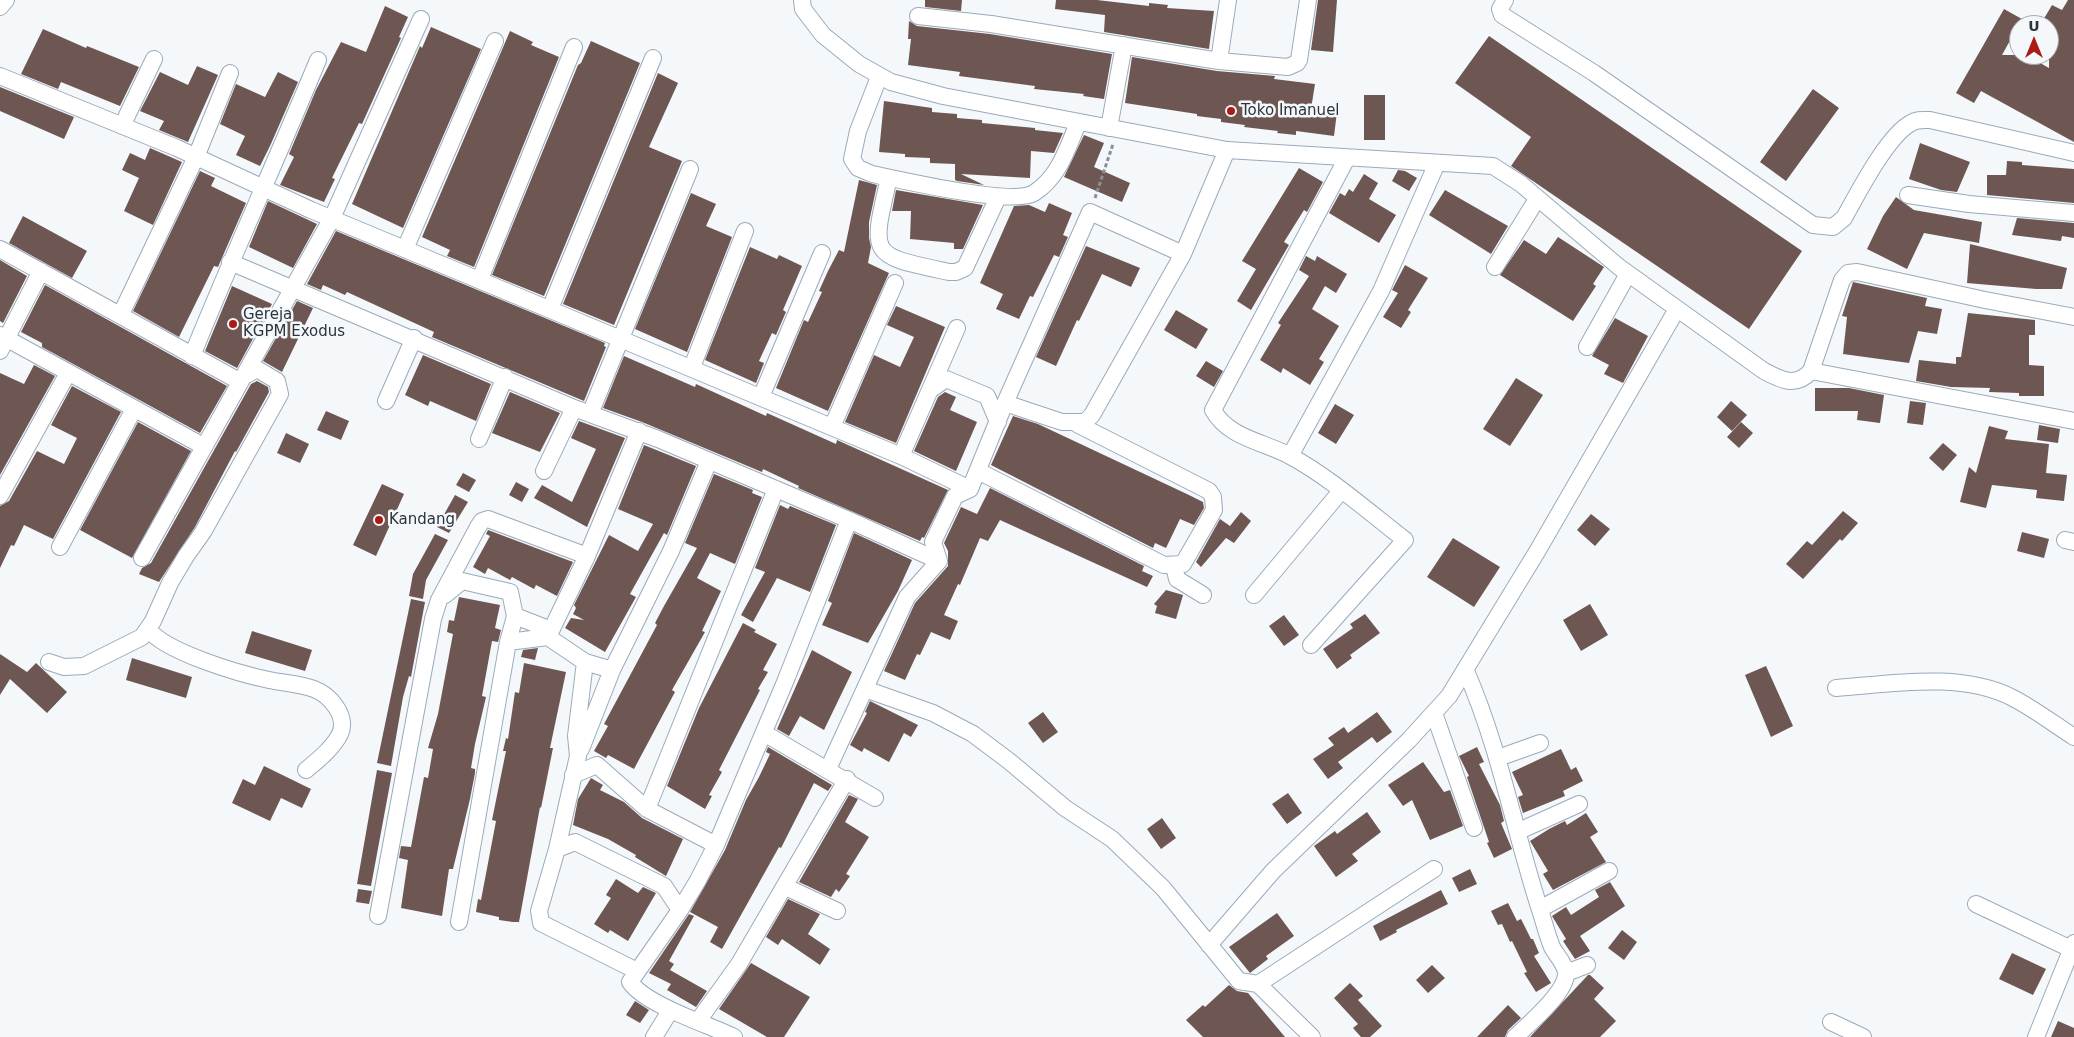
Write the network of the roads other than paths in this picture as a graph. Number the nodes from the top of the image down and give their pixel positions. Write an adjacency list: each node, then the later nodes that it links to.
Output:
1 (6, 0): 6 (street)
2 (802, 0): 18 (street)
3 (1228, 0): 15 (street)
4 (1308, 0): 15 (street)
5 (1505, 0): 23 (street)
6 (0, 7)
7 (918, 16): 10 (street)
8 (421, 19): 34 (street)
9 (495, 41): 37 (street)
10 (1124, 45): 15 (street); 21 (street)
11 (574, 48): 44 (street)
12 (653, 58): 47 (street)
13 (154, 59): 20 (street)
14 (318, 60): 29 (street)
15 (1219, 61)
16 (230, 73): 24 (street)
17 (0, 76): 20 (street)
18 (879, 77): 19 (street); 28 (street)
19 (1078, 123): 21 (street); 31 (street)
20 (122, 126): 24 (street)
21 (1113, 128): 22 (street)
22 (1227, 150): 25 (street); 39 (street)
23 (2074, 153)
24 (196, 157): 29 (street); 49 (street)
25 (1347, 158): 26 (street); 77 (street)
26 (1437, 163): 32 (street); 77 (street)
27 (690, 169): 53 (street)
28 (889, 178): 31 (street); 31 (street)
29 (266, 188): 34 (street); 40 (street)
30 (1908, 195): 33 (street)
31 (998, 197)
32 (1537, 199): 41 (street); 43 (street)
33 (2074, 213)
34 (332, 218): 37 (street); 46 (street)
35 (745, 231): 57 (street)
36 (0, 249): 42 (street)
37 (405, 249): 44 (street)
38 (822, 252): 63 (street)
39 (1183, 254): 65 (street); 71 (street)
40 (230, 262): 46 (street); 56 (street)
41 (1495, 267)
42 (41, 271): 49 (street); 54 (street)
43 (1628, 274): 48 (street); 55 (street)
44 (480, 279): 47 (street)
45 (895, 283): 72 (street)
46 (294, 287): 52 (street); 61 (street)
47 (550, 308): 53 (street)
48 (1677, 308): 58 (street); 102 (street)
49 (121, 314): 56 (street)
50 (2074, 317): 58 (street)
51 (957, 328): 62 (street)
52 (414, 338): 60 (street); 64 (street)
53 (621, 338): 57 (street); 68 (street)
54 (2, 342): 59 (street)
55 (1587, 347)
56 (192, 356): 61 (street)
57 (692, 367): 63 (street)
58 (1811, 371): 69 (street)
59 (68, 373): 67 (street); 84 (street)
60 (505, 377): 66 (street); 74 (street)
61 (240, 380): 75 (street); 95 (street)
62 (930, 390): 70 (street); 76 (street)
63 (761, 397): 72 (street)
64 (386, 401)
65 (1005, 403): 70 (street); 71 (street)
66 (574, 408): 68 (street); 79 (street)
67 (134, 409): 75 (street); 86 (street)
68 (590, 414): 73 (street)
69 (2074, 420)
70 (998, 422): 80 (street)
71 (1077, 424): 90 (street)
72 (832, 427): 76 (street)
73 (639, 432): 78 (street); 87 (street)
74 (479, 439)
75 (203, 446): 88 (street)
76 (901, 456): 82 (street)
77 (1290, 456): 83 (street)
78 (709, 461): 81 (street); 101 (street)
79 (544, 471)
80 (978, 471): 82 (street); 90 (street)
81 (776, 489): 85 (street); 117 (street)
82 (970, 489): 89 (street)
83 (1341, 491): 92 (street); 98 (street)
84 (0, 496)
85 (849, 520): 89 (street); 106 (street)
86 (60, 547)
87 (587, 556): 93 (street); 96 (street)
88 (142, 558)
89 (938, 561): 104 (street)
90 (1174, 566): 91 (street)
91 (1203, 595)
92 (1254, 595)
93 (439, 600): 94 (street); 129 (street)
94 (515, 616): 96 (street); 97 (street)
95 (148, 629): 99 (street); 112 (street)
96 (550, 633): 97 (street); 100 (street)
97 (508, 642): 130 (street)
98 (1310, 645)
99 (49, 662)
100 (585, 662): 101 (street); 109 (street)
101 (612, 670): 109 (street)
102 (1466, 671): 105 (street); 110 (street)
103 (1836, 688): 107 (street)
104 (866, 689): 111 (street); 131 (street)
105 (1434, 713): 118 (street); 131 (street)
106 (764, 733): 111 (street); 120 (street)
107 (2074, 737)
108 (1540, 743): 110 (street)
109 (578, 756): 113 (street)
110 (1498, 758): 119 (street)
111 (828, 769): 114 (street)
112 (306, 770)
113 (573, 775): 117 (street); 121 (street)
114 (847, 780): 115 (street); 124 (street)
115 (875, 798)
116 (1579, 804): 119 (street)
117 (647, 809): 120 (street)
118 (1474, 828)
119 (1519, 831): 126 (street)
120 (716, 845): 127 (street)
121 (557, 849): 127 (street); 134 (street)
122 (1434, 869): 136 (street)
123 (1609, 871): 126 (street)
124 (786, 887): 128 (street); 138 (street)
125 (1976, 904): 132 (street)
126 (1540, 909): 135 (street)
127 (680, 910): 134 (street)
128 (837, 910)
129 (378, 916)
130 (459, 922)
131 (1209, 945): 136 (street)
132 (2073, 946): 145 (street)
133 (1587, 965): 135 (street)
134 (637, 971): 137 (street)
135 (1566, 973): 143 (street)
136 (1258, 984): 142 (street)
137 (670, 1011): 138 (street); 140 (street)
138 (698, 1020): 141 (street)
139 (1831, 1022): 144 (street)
140 (654, 1037)
141 (734, 1037)
142 (1312, 1037)
143 (1515, 1037)
144 (1863, 1037)
145 (2036, 1037)

